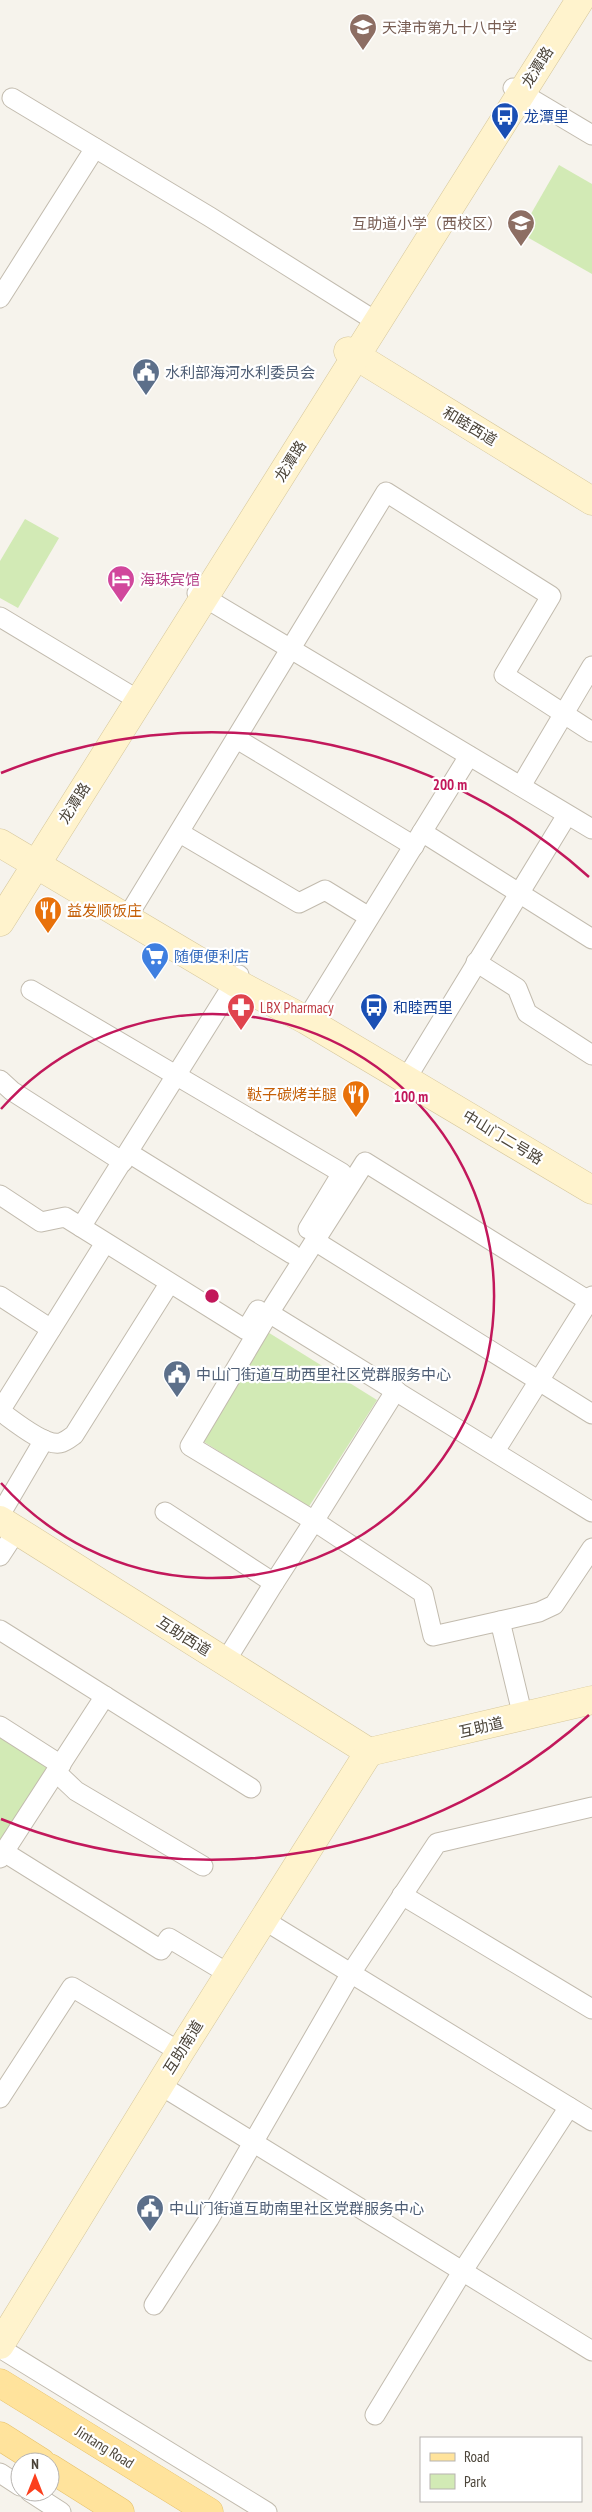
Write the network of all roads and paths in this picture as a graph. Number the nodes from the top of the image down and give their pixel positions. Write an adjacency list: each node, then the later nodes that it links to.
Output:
1 (568, 0): 3 (street, 龙潭路)
2 (580, 0): 3 (street, 龙潭路)
3 (518, 90): 5 (street); 8 (street, 龙潭路)
4 (12, 98): 6 (street)
5 (592, 135)
6 (95, 148): 7 (street); 8 (street)
7 (0, 298)
8 (373, 319): 9 (street, 龙潭路)
9 (352, 353): 10 (street, 和睦西道); 11 (street, 龙潭路)
10 (592, 501)
11 (200, 595): 13 (street); 15 (street, 龙潭路)
12 (0, 617): 15 (street)
13 (291, 649): 16 (street); 18 (street); 19 (street)
14 (592, 666): 16 (street)
15 (135, 698): 27 (street, 龙潭路)
16 (563, 715): 17 (street); 20 (street)
17 (592, 732)
18 (237, 739): 24 (street); 25 (street)
19 (469, 756): 20 (street); 25 (street)
20 (521, 786): 21 (street)
21 (567, 814): 22 (street); 28 (street)
22 (592, 829)
23 (0, 833): 27 (street, 中山门二号路)
24 (180, 833): 30 (street); 31 (street)
25 (418, 839): 28 (street); 31 (street)
26 (0, 843): 27 (street, 中山门二号路)
27 (34, 859): 29 (street, 龙潭路); 30 (street, 中山门二号路); 32 (street, 龙潭路)
28 (518, 892): 33 (street); 34 (street)
29 (0, 907)
30 (129, 916): 35 (street, 中山门二号路)
31 (370, 917): 37 (street)
32 (0, 922)
33 (592, 938)
34 (476, 962): 38 (street); 40 (street)
35 (237, 979): 37 (street, 中山门二号路); 39 (street)
36 (31, 990): 39 (street)
37 (308, 1016): 40 (street, 中山门二号路)
38 (592, 1055)
39 (175, 1075): 42 (street); 49 (street)
40 (408, 1076): 43 (street, 中山门二号路); 44 (street, 中山门二号路)
41 (0, 1080): 42 (street)
42 (126, 1158): 46 (street); 49 (street)
43 (592, 1179)
44 (592, 1190)
45 (0, 1195): 46 (street)
46 (81, 1227): 48 (street)
47 (315, 1241): 52 (street); 53 (street); 55 (street)
48 (105, 1243): 50 (street); 54 (street)
49 (292, 1254): 50 (street)
50 (169, 1284): 59 (street)
51 (0, 1296): 54 (street)
52 (591, 1300): 55 (street)
53 (269, 1313): 56 (street); 64 (street)
54 (51, 1329): 57 (street)
55 (539, 1380): 58 (street); 60 (street)
56 (396, 1390): 60 (street); 64 (street)
57 (0, 1411): 59 (street)
58 (592, 1414)
59 (44, 1440): 63 (street)
60 (495, 1451): 62 (street)
61 (165, 1512): 67 (street)
62 (592, 1512)
63 (6, 1521): 66 (street); 70 (street, 互助西道)
64 (314, 1521): 67 (street); 68 (street)
65 (592, 1548): 68 (street)
66 (0, 1556)
67 (274, 1583): 70 (street)
68 (500, 1621): 73 (street)
69 (0, 1630): 71 (street)
70 (225, 1662): 75 (street, 互助西道)
71 (104, 1696): 76 (street); 77 (street)
72 (592, 1700): 73 (street, 互助道)
73 (523, 1717): 75 (street, 互助道)
74 (0, 1726): 76 (street)
75 (369, 1752): 82 (street, 互助南道)
76 (58, 1768): 79 (street); 80 (street)
77 (251, 1788)
78 (592, 1807): 81 (street)
79 (2, 1855): 84 (street)
80 (204, 1866)
81 (402, 1895): 83 (street); 85 (street)
82 (264, 1920): 83 (street); 84 (street, 互助南道)
83 (351, 1972): 89 (street); 91 (street)
84 (229, 1974): 86 (street, 互助南道)
85 (592, 2009)
86 (180, 2052): 87 (street, 互助南道); 88 (street)
87 (160, 2085): 91 (street); 94 (street, 互助南道)
88 (0, 2098)
89 (569, 2107): 90 (street); 92 (street)
90 (590, 2116)
91 (252, 2143): 92 (street); 93 (street)
92 (462, 2272): 95 (street); 97 (street)
93 (154, 2305)
94 (0, 2346): 105 (street)
95 (592, 2351)
96 (0, 2383): 104 (main road, Jintang Road)
97 (374, 2415)
98 (0, 2436): 99 (main road)
99 (25, 2452)
100 (60, 2474): 103 (main road)
101 (46, 2502): 102 (street)
102 (61, 2512)
103 (120, 2512)
104 (209, 2512)
105 (267, 2512)

